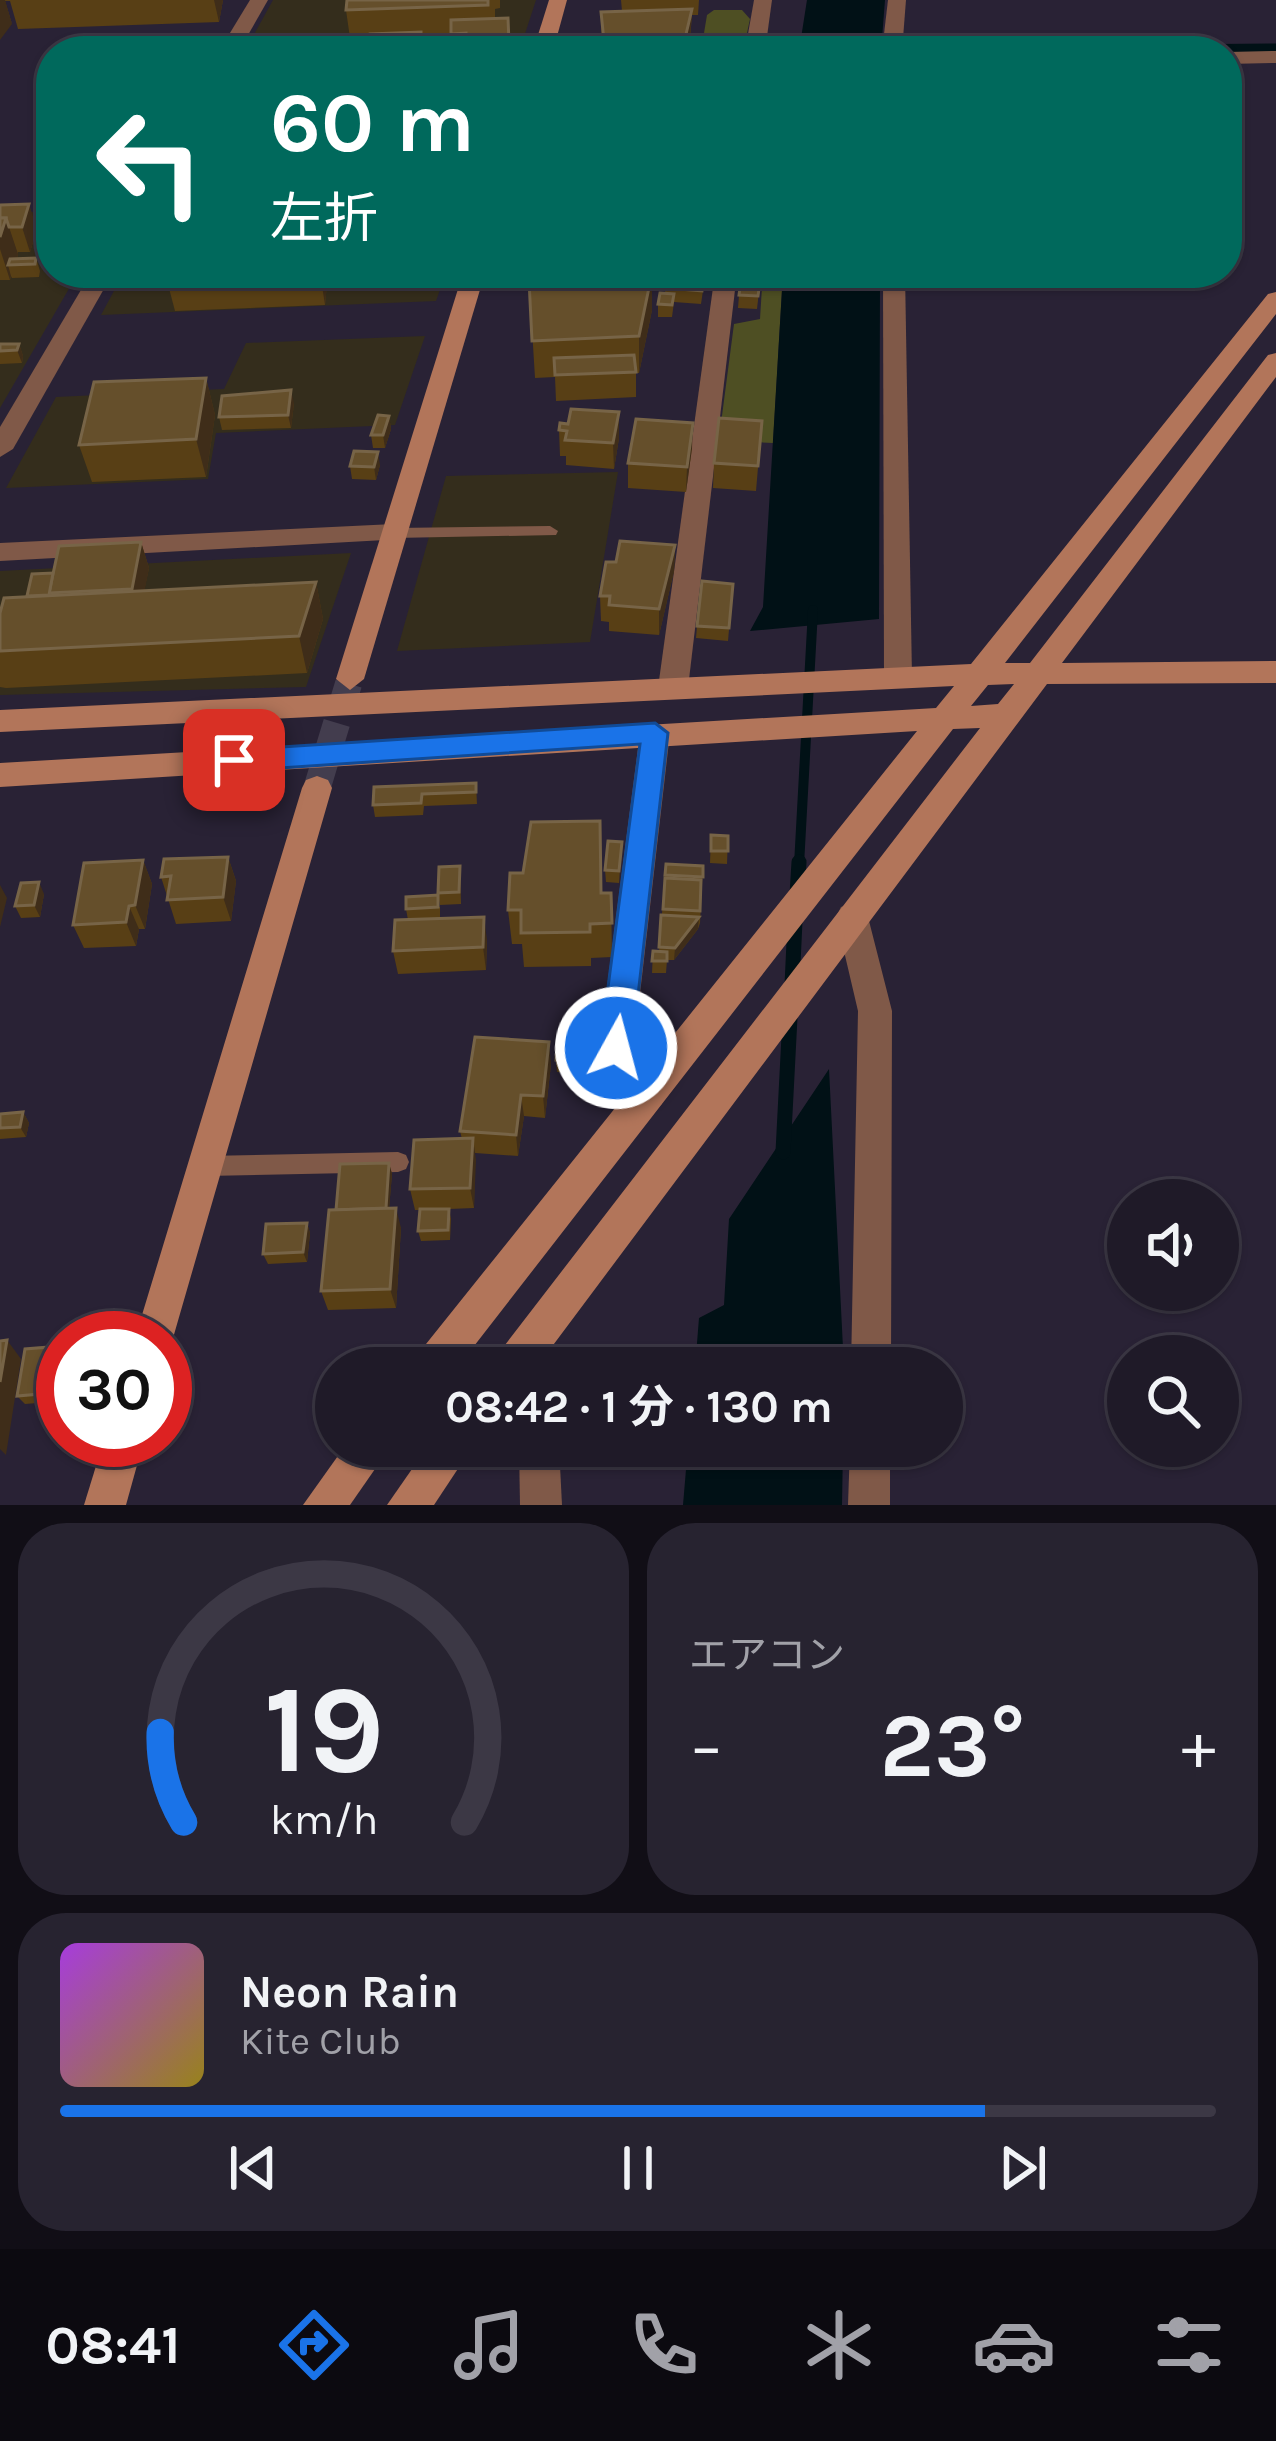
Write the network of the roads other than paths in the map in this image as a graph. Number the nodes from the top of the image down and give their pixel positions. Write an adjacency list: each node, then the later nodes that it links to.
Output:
1 (259, 0): 5 (street)
2 (558, 0): 6 (street)
3 (763, 0): 7 (street)
4 (897, 0): 8 (street)
5 (238, 36)
6 (547, 36)
7 (757, 36)
8 (893, 36)
9 (1276, 57): 10 (street)
10 (1242, 58)
11 (36, 221): 12 (lane)
12 (0, 222)
13 (93, 288): 19 (street)
14 (469, 288): 21 (street)
15 (724, 288): 28 (street)
16 (894, 288): 26 (street)
17 (1276, 299): 24 (street)
18 (1276, 360): 25 (street)
19 (0, 449)
20 (550, 531): 21 (lane)
21 (394, 532): 22 (street); 27 (street)
22 (0, 552)
23 (1276, 672): 25 (street)
24 (980, 674): 25 (street); 26 (street); 30 (street)
25 (1038, 674): 29 (street)
26 (898, 677): 28 (street)
27 (350, 679)
28 (674, 688): 31 (street)
29 (1007, 715): 30 (street); 35 (street)
30 (946, 717): 32 (street); 36 (street)
31 (0, 722)
32 (655, 733): 33 (street); 36 (street)
33 (0, 775)
34 (317, 788): 38 (street)
35 (852, 917): 41 (street); 42 (street)
36 (649, 1094): 40 (street)
37 (398, 1162): 38 (lane)
38 (206, 1166): 39 (street)
39 (162, 1311)
40 (449, 1347)
41 (529, 1347)
42 (871, 1347)
43 (116, 1467): 48 (street)
44 (354, 1467): 49 (street)
45 (437, 1467): 50 (street)
46 (540, 1467): 51 (street)
47 (870, 1467): 52 (street)
48 (105, 1505)
49 (324, 1505)
50 (407, 1505)
51 (541, 1505)
52 (869, 1505)

